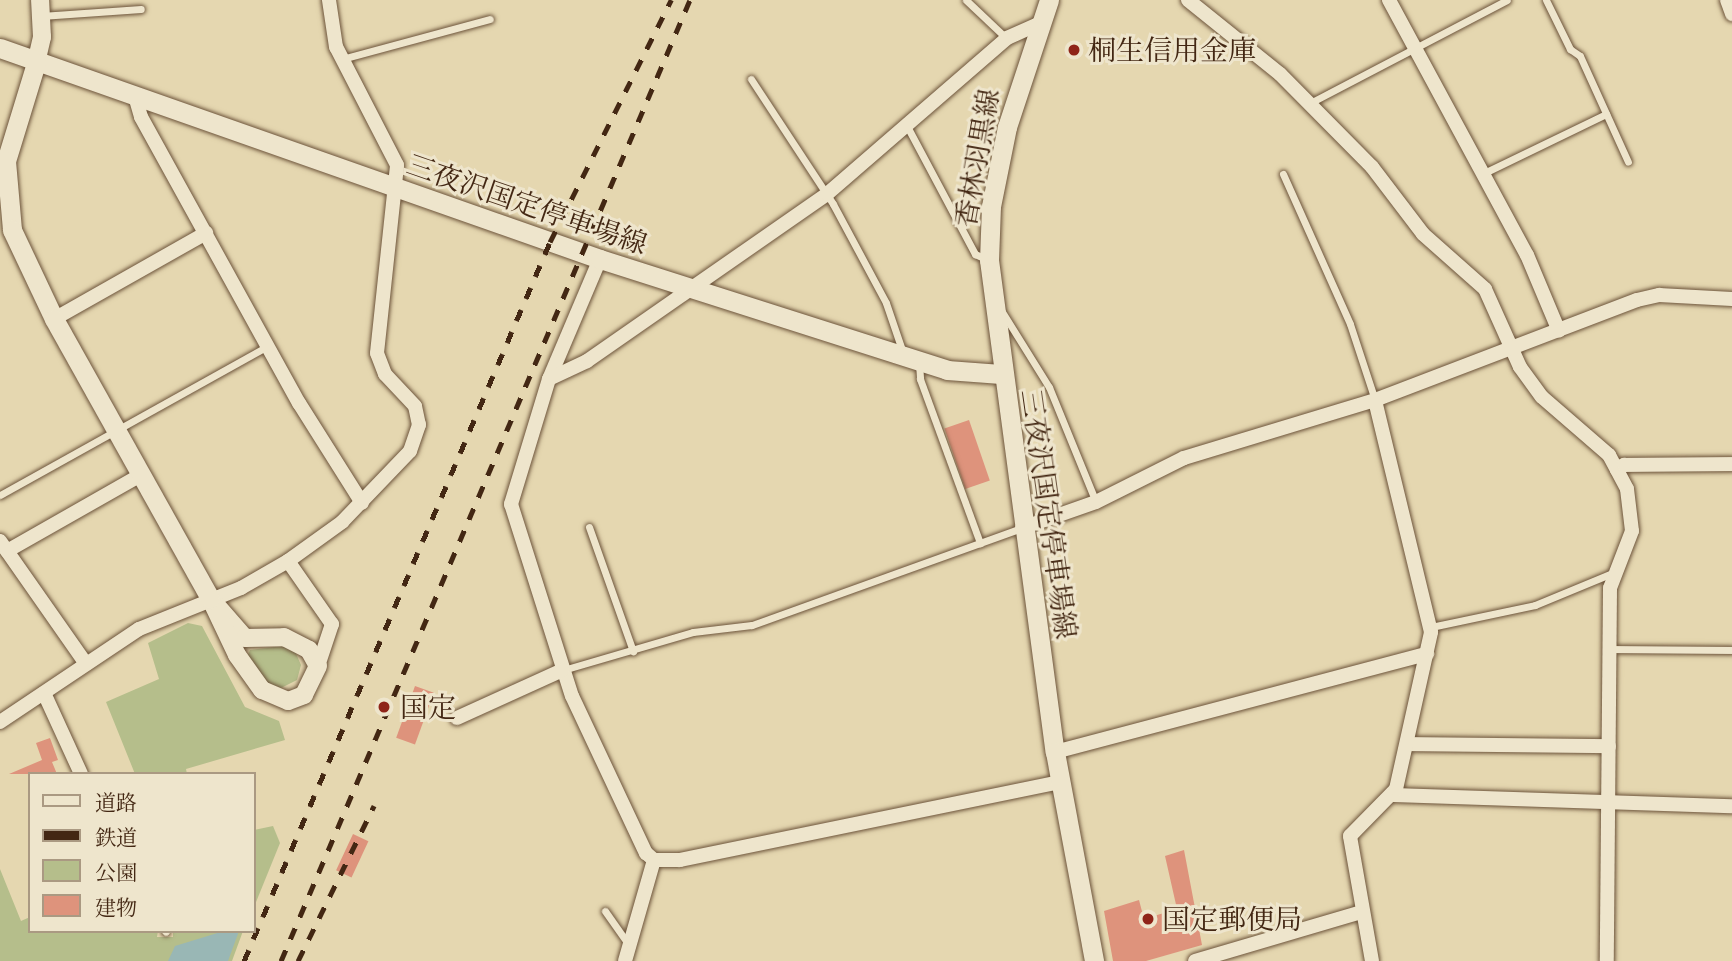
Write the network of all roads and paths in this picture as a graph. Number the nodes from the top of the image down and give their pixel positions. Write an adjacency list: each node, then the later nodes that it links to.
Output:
1 (329, 0): 17 (street)
2 (966, 0): 14 (lane)
3 (1049, 0): 13 (main road, 香林羽黒線)
4 (1188, 0): 21 (street)
5 (1389, 0): 15 (street)
6 (1507, 0): 15 (lane)
7 (1546, 0): 22 (lane)
8 (1727, 0): 11 (street)
9 (40, 8): 10 (lane); 18 (street)
10 (141, 9)
11 (1732, 14)
12 (490, 19): 17 (lane)
13 (1038, 24): 14 (street); 31 (main road, 香林羽黒線)
14 (1007, 38): 23 (street)
15 (1414, 47): 21 (lane); 26 (street)
16 (0, 48): 18 (main road, 三夜沢国定停車場線)
17 (341, 59): 27 (street)
18 (36, 63): 20 (main road, 三夜沢国定停車場線); 35 (main road)
19 (751, 79): 28 (lane)
20 (135, 96): 27 (main road, 三夜沢国定停車場線); 29 (street)
21 (1310, 103): 38 (street)
22 (1606, 114): 24 (lane); 26 (lane)
23 (908, 128): 28 (street); 31 (lane)
24 (1628, 162)
25 (1283, 174): 42 (lane)
26 (1482, 174): 36 (street)
27 (397, 189): 30 (main road, 三夜沢国定停車場線); 49 (street)
28 (827, 194): 32 (street); 39 (lane)
29 (206, 233): 35 (street); 37 (street)
30 (600, 259): 32 (main road, 三夜沢国定停車場線); 41 (street)
31 (989, 260): 34 (main road, 香林羽黒線)
32 (692, 289): 39 (main road, 三夜沢国定停車場線); 41 (street)
33 (1732, 299): 36 (street)
34 (992, 304): 40 (main road, 香林羽黒線); 48 (lane)
35 (54, 319): 43 (main road)
36 (1559, 331): 38 (street)
37 (268, 346): 43 (lane); 49 (street)
38 (1510, 350): 42 (street); 45 (street)
39 (911, 359): 40 (main road, 三夜沢国定停車場線); 52 (lane)
40 (1001, 374): 51 (main road, 三夜沢国定停車場線)
41 (549, 379): 64 (street)
42 (1375, 400): 48 (street); 57 (street)
43 (118, 430): 46 (main road); 47 (lane)
44 (1732, 464): 45 (street)
45 (1617, 470): 55 (street)
46 (141, 475): 53 (street); 56 (main road)
47 (0, 495)
48 (1096, 502): 51 (street)
49 (362, 503): 54 (street)
50 (589, 527): 60 (lane)
51 (1022, 528): 52 (lane); 70 (main road, 三夜沢国定停車場線)
52 (980, 543): 60 (lane)
53 (3, 546): 62 (street)
54 (288, 561): 56 (street); 63 (street)
55 (1620, 570): 57 (lane); 58 (street)
56 (210, 598): 62 (street); 63 (street); 63 (street)
57 (1431, 627): 61 (street)
58 (1609, 649): 59 (lane); 69 (street)
59 (1732, 650)
60 (632, 651): 64 (lane)
61 (1427, 654): 68 (street); 70 (street)
62 (86, 664): 65 (street)
63 (317, 666)
64 (563, 670): 66 (street); 76 (street)
65 (44, 693): 67 (street); 71 (street)
66 (457, 719)
67 (0, 722)
68 (1408, 744): 69 (street); 73 (street)
69 (1609, 746): 74 (street)
70 (1055, 752): 72 (main road, 三夜沢国定停車場線)
71 (80, 772)
72 (1061, 782): 76 (street); 81 (main road, 三夜沢国定停車場線)
73 (1393, 795): 74 (street); 78 (street)
74 (1608, 804): 75 (street); 84 (street)
75 (1732, 806)
76 (654, 860): 79 (street)
77 (605, 911): 79 (lane)
78 (1362, 912): 82 (street); 83 (street)
79 (629, 945): 80 (street)
80 (625, 961)
81 (1094, 961)
82 (1195, 961)
83 (1372, 961)
84 (1607, 961)

